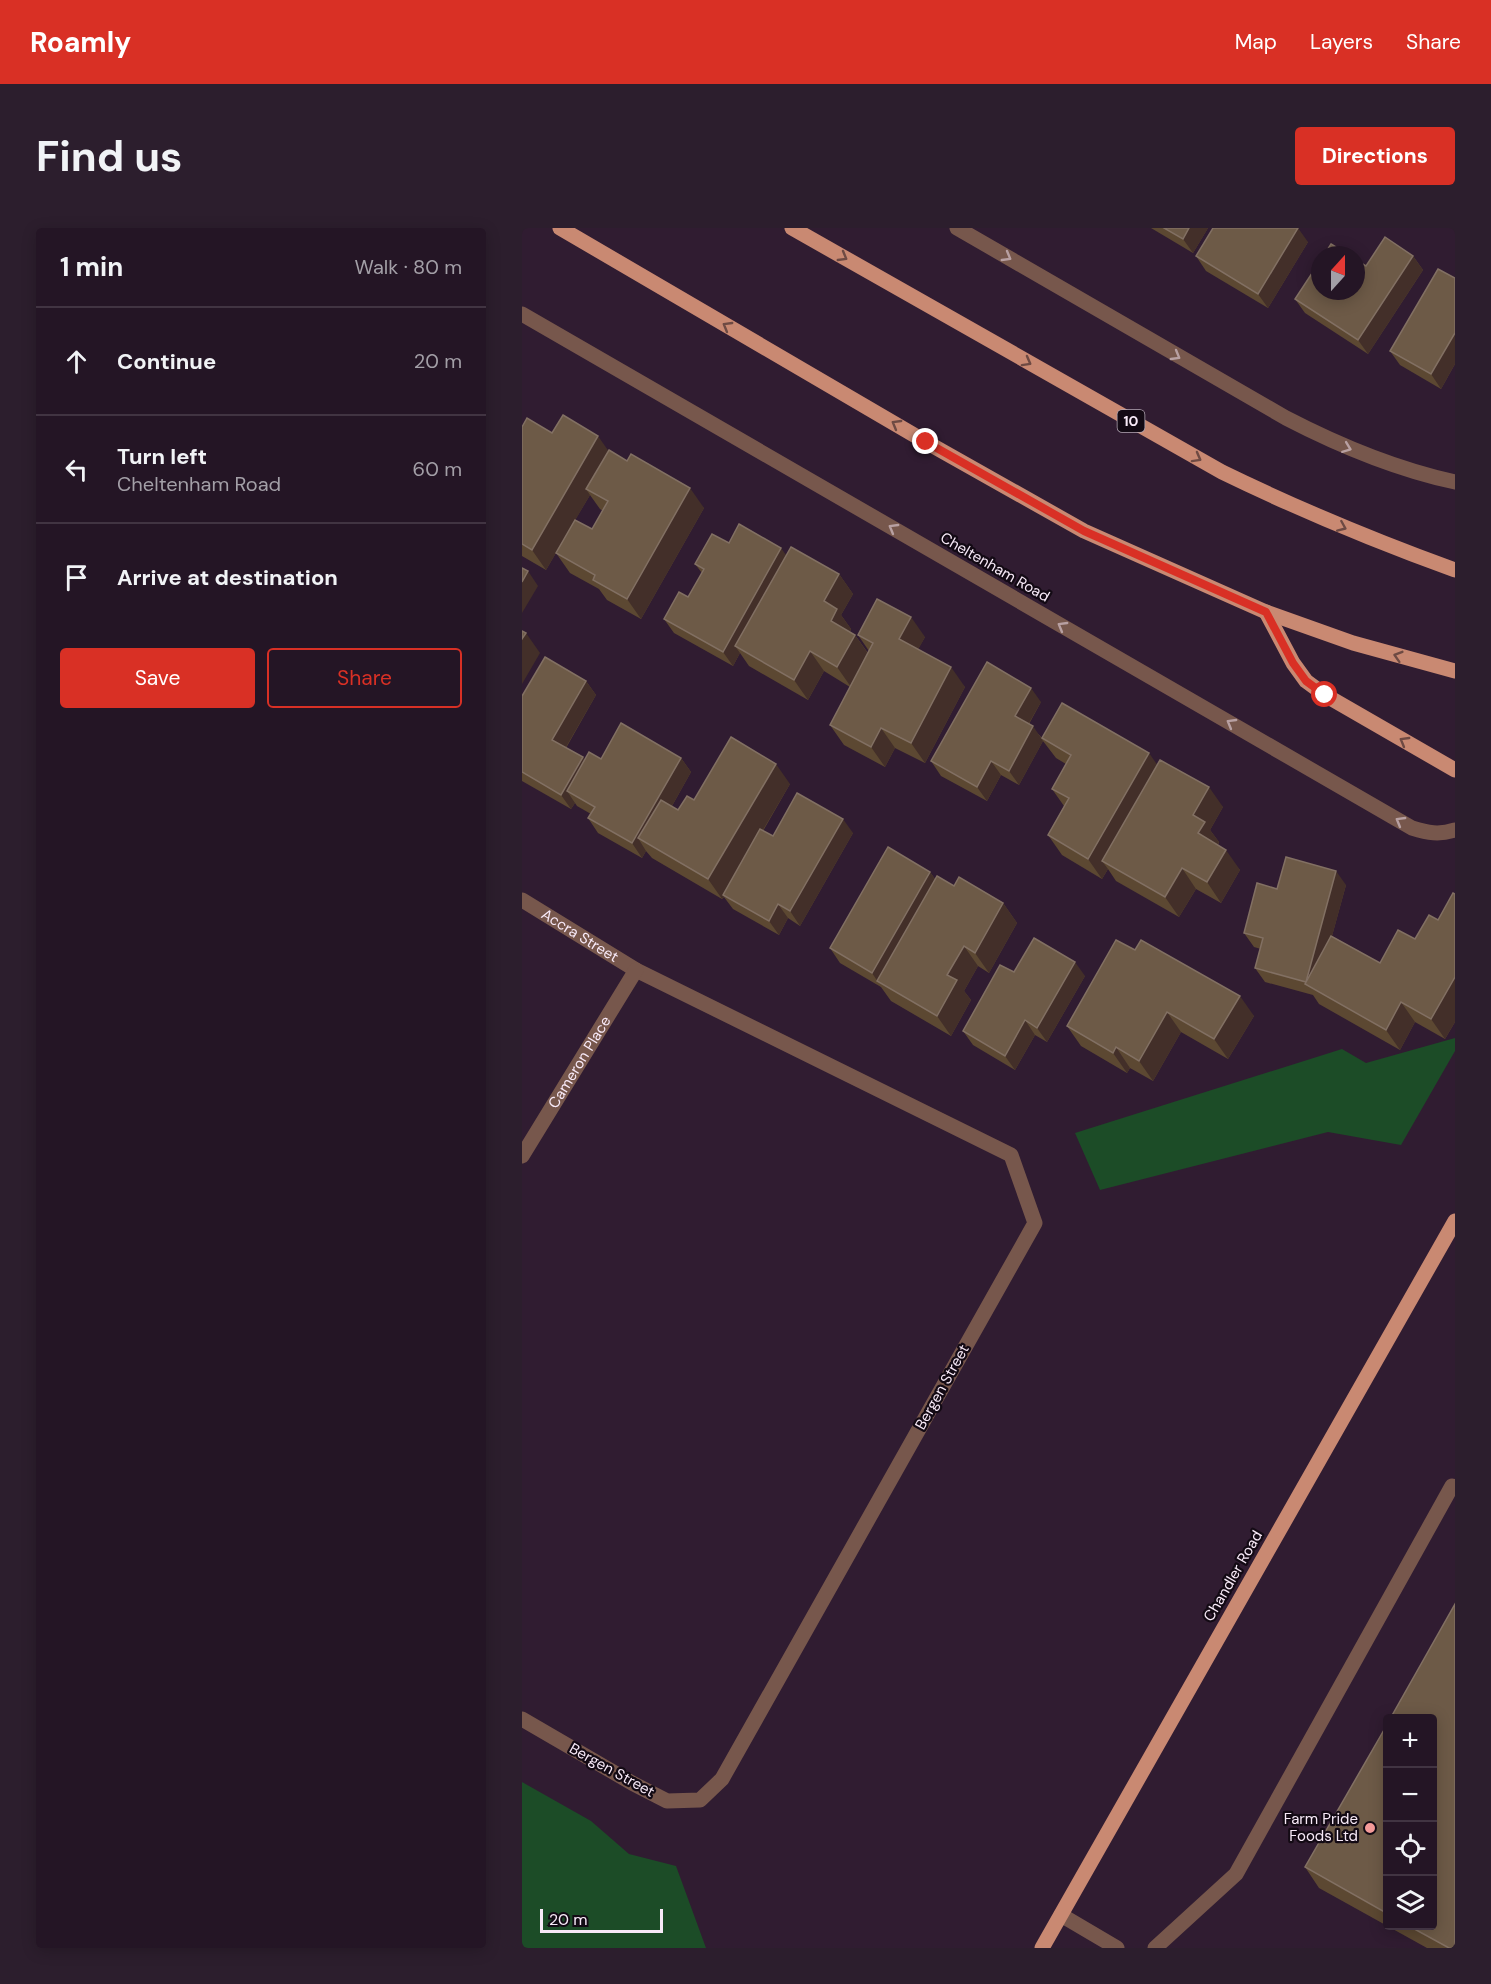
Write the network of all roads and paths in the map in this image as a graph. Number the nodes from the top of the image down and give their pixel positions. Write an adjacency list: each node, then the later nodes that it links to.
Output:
1 (560, 228): 7 (main road, one-way to 1)
2 (792, 228): 6 (main road, 10, one-way to 6)
3 (957, 228): 5 (street, one-way to 5)
4 (522, 314): 10 (street, Cheltenham Road, one-way to 4)
5 (1455, 483)
6 (1455, 570)
7 (1266, 612): 8 (main road, one-way to 7); 9 (main road, one-way to 7)
8 (1455, 671)
9 (1455, 770)
10 (1455, 830)
11 (522, 900): 12 (street, Accra Street)
12 (636, 970): 13 (street, Cameron Place); 16 (street, Bergen Street)
13 (522, 1156)
14 (1455, 1221): 17 (main road, Chandler Road)
15 (1455, 1488): 20 (street)
16 (522, 1719)
17 (1061, 1915): 18 (main road, Chandler Road); 19 (street)
18 (1042, 1948)
19 (1117, 1948)
20 (1155, 1948)

